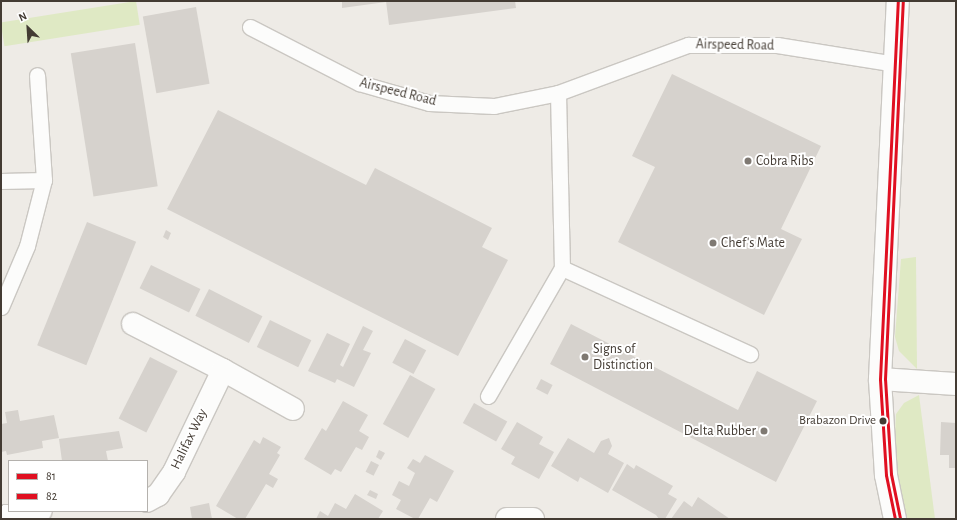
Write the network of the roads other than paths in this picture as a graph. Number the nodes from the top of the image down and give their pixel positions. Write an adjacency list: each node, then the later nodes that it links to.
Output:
1 (898, 1): 3 (street)
2 (250, 27): 5 (lane, Airspeed Road)
3 (896, 64): 5 (lane, Airspeed Road); 13 (street)
4 (37, 75): 6 (lane)
5 (558, 93): 8 (lane)
6 (44, 180): 7 (lane); 9 (lane)
7 (1, 182)
8 (562, 268): 11 (lane); 15 (lane)
9 (1, 307)
10 (133, 324): 12 (street)
11 (750, 354)
12 (223, 370): 16 (street); 17 (street, Halifax Way)
13 (880, 379): 14 (street); 22 (street)
14 (956, 384)
15 (488, 396)
16 (293, 409)
17 (148, 500)
18 (35, 512): 19 (street)
19 (1, 517)
20 (507, 519): 21 (street)
21 (533, 519)
22 (895, 519)

